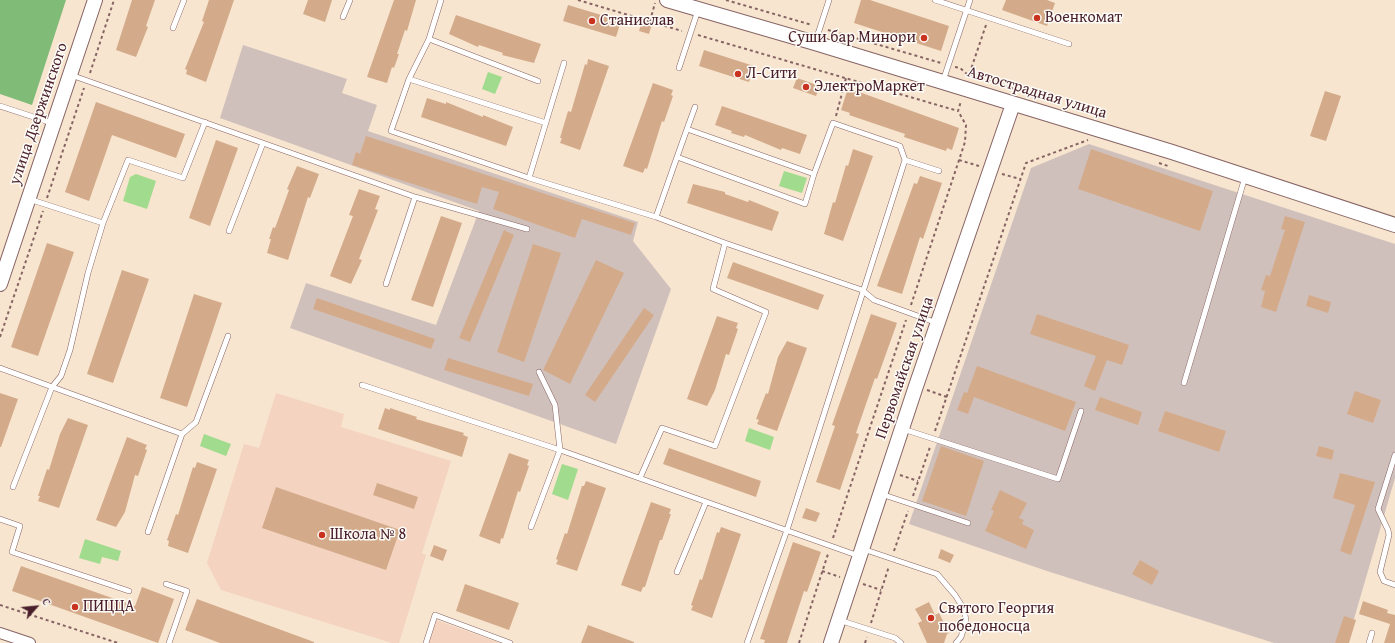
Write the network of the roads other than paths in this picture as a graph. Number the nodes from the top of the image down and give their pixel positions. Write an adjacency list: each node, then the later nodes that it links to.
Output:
1 (95, 0): 18 (main road, улица Дзержинского)
2 (184, 0): 12 (lane)
3 (350, 0): 11 (lane)
4 (442, 0): 13 (lane)
5 (667, 0): 9 (main road, Автострадная улица)
6 (829, 0): 14 (lane)
7 (935, 0): 10 (lane)
8 (970, 0): 10 (lane)
9 (699, 9): 14 (main road, Автострадная улица); 17 (lane)
10 (966, 11): 15 (lane); 21 (lane)
11 (343, 17)
12 (173, 28)
13 (429, 39): 19 (lane); 20 (lane)
14 (815, 43): 21 (main road, Автострадная улица)
15 (1069, 44)
16 (564, 63): 26 (lane)
17 (679, 68)
18 (70, 74): 25 (lane); 27 (main road, улица Дзержинского)
19 (409, 79): 26 (lane); 35 (lane)
20 (538, 81)
21 (943, 82): 22 (main road, Автострадная улица)
22 (1013, 104): 34 (main road, Автострадная улица); 47 (main road, Первомайская улица)
23 (0, 106): 27 (lane)
24 (695, 107): 28 (lane)
25 (205, 122): 29 (lane); 39 (lane)
26 (546, 123): 35 (lane)
27 (54, 124): 37 (main road, улица Дзержинского)
28 (687, 130): 30 (lane); 33 (lane)
29 (263, 143): 36 (lane); 42 (lane)
30 (677, 157): 33 (lane); 38 (lane)
31 (905, 160): 32 (lane); 33 (lane); 46 (lane)
32 (939, 170)
33 (814, 174)
34 (1245, 176): 40 (main road, Автострадная улица); 51 (lane)
35 (529, 178): 38 (lane)
36 (415, 197): 41 (lane); 45 (lane)
37 (28, 199): 39 (lane); 44 (main road, улица Дзержинского)
38 (656, 217): 43 (lane)
39 (103, 223): 53 (lane)
40 (1395, 225)
41 (527, 229)
42 (229, 231)
43 (725, 243): 46 (lane); 59 (lane)
44 (0, 284)
45 (386, 284)
46 (862, 290): 47 (lane); 66 (lane)
47 (938, 323): 55 (main road, Первомайская улица)
48 (228, 336): 56 (lane)
49 (0, 368): 53 (lane)
50 (539, 372): 57 (lane)
51 (1184, 384)
52 (362, 385): 57 (lane)
53 (52, 387): 56 (lane); 60 (lane)
54 (1081, 410): 55 (lane)
55 (902, 429): 61 (main road, Первомайская улица)
56 (182, 434): 67 (lane)
57 (560, 450): 59 (lane); 65 (lane)
58 (1395, 455): 71 (lane)
59 (640, 478): 62 (lane)
60 (13, 487)
61 (880, 494): 64 (lane); 68 (main road, Первомайская улица)
62 (706, 502): 66 (lane); 69 (lane)
63 (0, 519): 72 (lane)
64 (968, 523)
65 (531, 527)
66 (787, 530): 68 (lane); 80 (lane)
67 (148, 532)
68 (861, 552): 73 (main road, Первомайская улица); 83 (lane)
69 (677, 572)
70 (166, 584): 77 (lane)
71 (1395, 584)
72 (129, 591)
73 (839, 620): 81 (main road, Первомайская улица); 82 (lane)
74 (0, 633): 76 (street)
75 (1372, 633): 84 (lane)
76 (30, 643)
77 (169, 643)
78 (426, 643): 79 (lane)
79 (510, 643)
80 (747, 643)
81 (831, 643)
82 (901, 643)
83 (956, 643)
84 (1369, 643)

